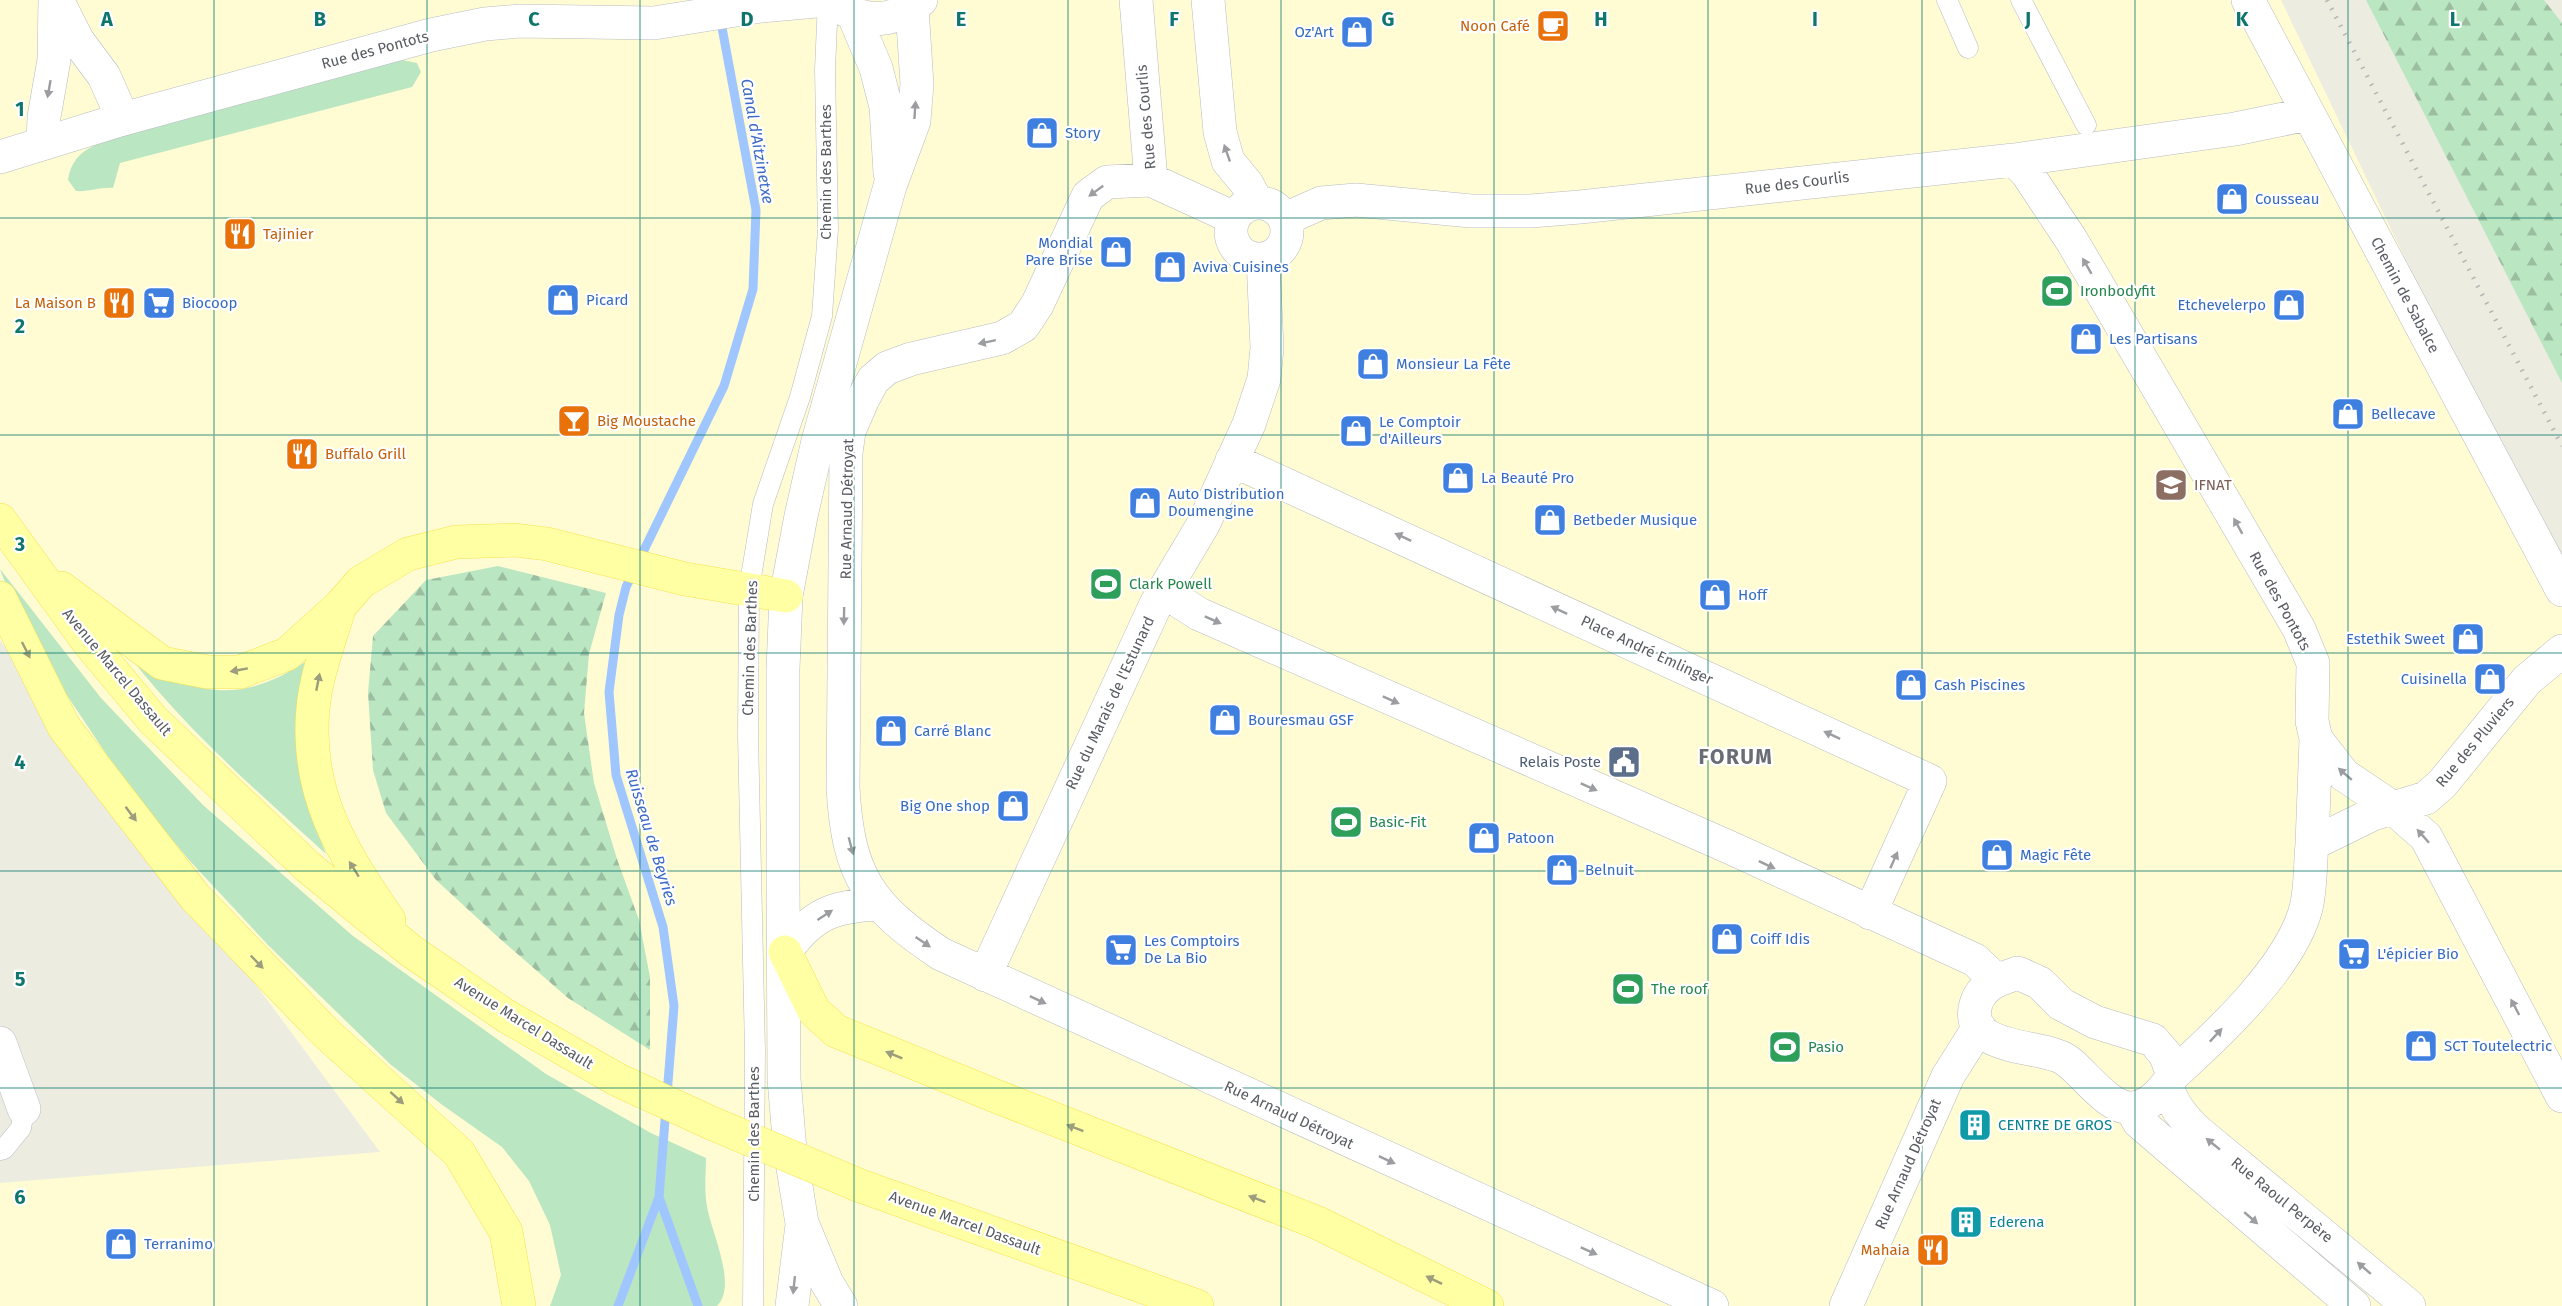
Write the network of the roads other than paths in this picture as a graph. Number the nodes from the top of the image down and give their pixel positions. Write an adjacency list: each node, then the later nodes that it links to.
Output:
1 (56, 0): 12 (street); 14 (street, one-way to 14)
2 (1136, 0): 17 (street, Rue des Courlis)
3 (1208, 0): 19 (street, one-way to 3)
4 (1947, 0): 10 (lane)
5 (2021, 0): 13 (lane)
6 (2248, 0): 11 (street, Chemin de Sabalce)
7 (764, 3): 8 (street, Rue des Pontots); 12 (street, Rue des Pontots)
8 (834, 4): 9 (street, Rue des Pontots); 18 (street, Chemin des Barthes); 25 (lane, Chemin des Barthes)
9 (917, 4): 18 (street, Chemin des Barthes, one-way to 9)
10 (1968, 48)
11 (2308, 114): 16 (street, Rue des Courlis); 26 (street, Chemin de Sabalce)
12 (123, 118): 14 (street, Rue des Pontots)
13 (2086, 125)
14 (43, 143): 15 (street, Rue des Pontots)
15 (0, 157)
16 (2014, 160): 20 (street, Rue des Courlis); 32 (street, Rue des Pontots, one-way to 16)
17 (1151, 180): 19 (street, Rue des Courlis); 35 (street, Rue Arnaud Détroyat, one-way to 35)
18 (890, 186): 28 (street, Chemin des Barthes)
19 (1245, 210): 20 (street); 21 (street)
20 (1285, 219): 21 (street)
21 (1263, 259): 22 (street, Rue du Marais de l'Estunard)
22 (1232, 460): 27 (street, Rue du Marais de l'Estunard); 36 (street, Place André Emlinger, one-way to 22)
23 (0, 520): 24 (main road, Avenue Marcel Dassault)
24 (33, 568): 30 (main road, one-way to 24); 37 (main road, Avenue Marcel Dassault)
25 (749, 589): 28 (main road); 30 (main road); 50 (lane, Chemin des Barthes)
26 (2562, 590)
27 (1163, 591): 36 (street, one-way to 36); 39 (street, Rue du Marais de l'Estunard)
28 (786, 596): 38 (street, Chemin des Barthes)
29 (0, 598): 49 (main road, one-way to 49)
30 (340, 606): 37 (main road, one-way to 30)
31 (2562, 651): 33 (street, Rue des Pluviers)
32 (2316, 739): 33 (street, one-way to 32); 34 (street)
33 (2393, 808): 34 (street, Rue des Pluviers); 44 (street, one-way to 33)
34 (2312, 844): 43 (street, one-way to 34)
35 (878, 904): 38 (street, one-way to 35); 39 (street, Rue Arnaud Détroyat, one-way to 39)
36 (1870, 913): 40 (street)
37 (411, 951): 53 (main road, Avenue Marcel Dassault, bridge)
38 (785, 952): 48 (street, Chemin des Barthes); 54 (main road, one-way to 38)
39 (985, 975): 55 (street, Rue Arnaud Détroyat, one-way to 55)
40 (1996, 980): 41 (street); 43 (street, Rue Raoul Perpère)
41 (1979, 1027): 45 (street); 56 (street, Rue Arnaud Détroyat)
42 (0, 1043): 46 (street)
43 (2170, 1080): 45 (street); 58 (street, Rue Raoul Perpère, one-way to 43)
44 (2562, 1096)
45 (2131, 1108): 57 (street, one-way to 57)
46 (24, 1109): 47 (lane)
47 (0, 1150)
48 (802, 1223): 51 (street, Chemin des Barthes, one-way to 51); 52 (street, Chemin des Barthes)
49 (519, 1306)
50 (753, 1306)
51 (792, 1306)
52 (841, 1306)
53 (1197, 1306)
54 (1486, 1306)
55 (1712, 1306)
56 (1846, 1306)
57 (2354, 1306)
58 (2409, 1306)

